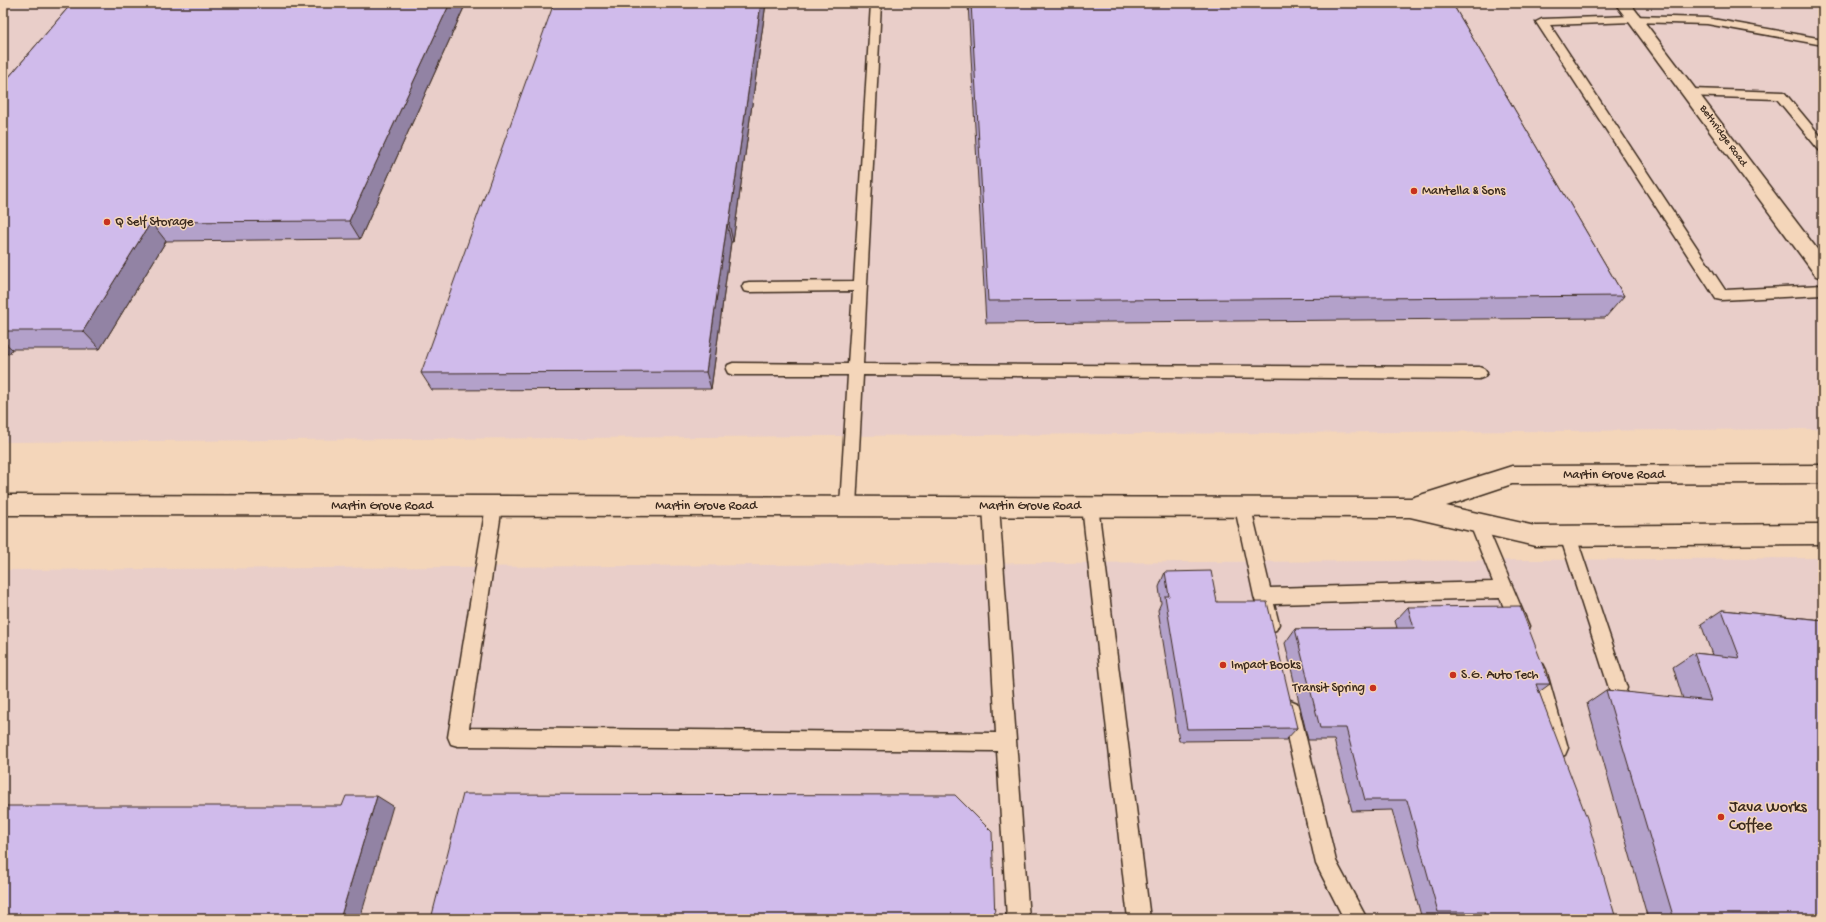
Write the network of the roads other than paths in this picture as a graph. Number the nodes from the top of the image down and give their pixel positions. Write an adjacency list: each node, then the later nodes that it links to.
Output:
1 (876, 3): 8 (lane)
2 (1622, 3): 3 (main road, Bethridge Road)
3 (1633, 18): 4 (lane); 5 (main road, Bethridge Road); 10 (lane)
4 (1823, 42)
5 (1691, 93): 6 (lane); 7 (main road, Bethridge Road)
6 (1823, 146)
7 (1822, 269)
8 (861, 286): 9 (lane); 12 (lane)
9 (749, 287)
10 (1823, 290)
11 (733, 370): 12 (lane)
12 (856, 370): 13 (lane); 17 (lane)
13 (1479, 373)
14 (1823, 474): 20 (main road, Martin Grove Road)
15 (3, 505): 16 (main road, Martin Grove Road)
16 (494, 506): 17 (main road, Martin Grove Road); 30 (lane)
17 (848, 506): 18 (main road, Martin Grove Road)
18 (991, 506): 19 (main road, Martin Grove Road); 30 (lane)
19 (1090, 506): 21 (main road, Martin Grove Road); 33 (lane)
20 (1410, 507): 21 (main road, Martin Grove Road); 22 (main road, Martin Grove Road)
21 (1244, 508): 26 (lane)
22 (1477, 522): 24 (main road, Martin Grove Road); 25 (lane)
23 (1823, 534): 24 (main road, Martin Grove Road)
24 (1568, 536): 28 (lane)
25 (1505, 590): 26 (lane); 31 (lane)
26 (1263, 596): 27 (lane)
27 (1274, 642)
28 (1618, 688)
29 (1287, 696): 34 (lane)
30 (1006, 742): 32 (lane)
31 (1562, 761)
32 (1018, 919)
33 (1139, 919)
34 (1356, 919)

